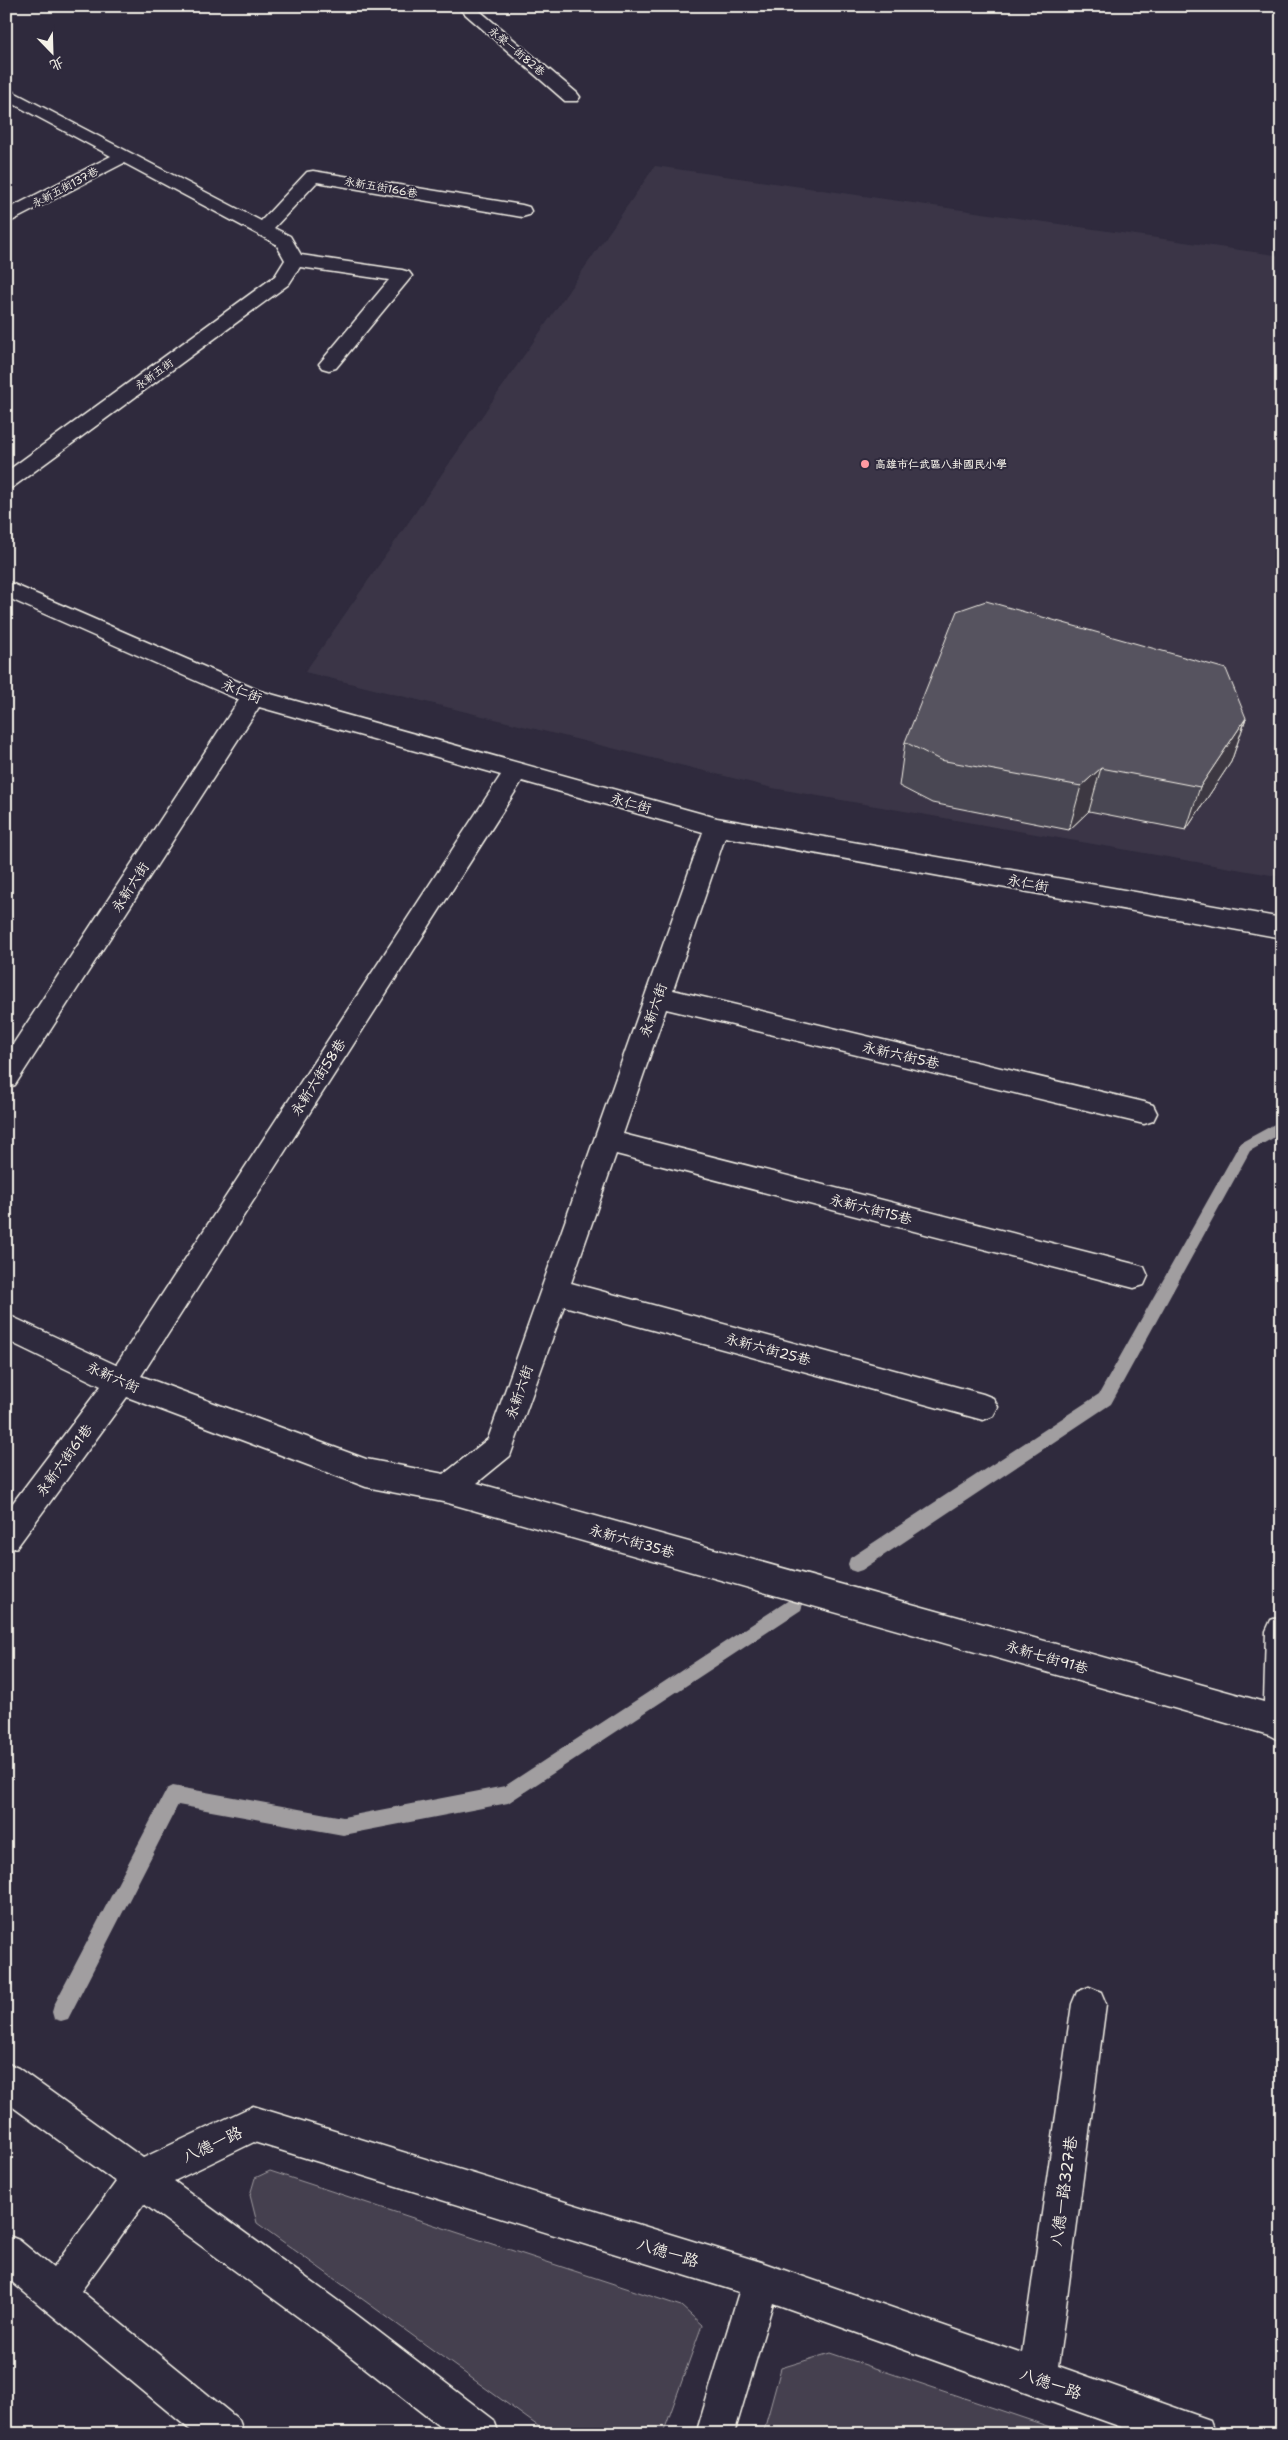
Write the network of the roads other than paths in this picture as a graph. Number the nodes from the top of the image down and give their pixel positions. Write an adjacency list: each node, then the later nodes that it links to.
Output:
1 (464, 6): 3 (street, 永榮一街82巷)
2 (6, 93): 4 (street)
3 (571, 97)
4 (124, 156): 6 (street, 永新五街137巷); 7 (street)
5 (522, 211): 7 (street, 永新五街166巷)
6 (6, 218)
7 (263, 229): 8 (street)
8 (294, 260): 9 (street); 10 (street, 永新五街)
9 (329, 364)
10 (6, 482)
11 (6, 588): 12 (street, 永仁街)
12 (253, 698): 13 (street, 永仁街); 17 (street, 永新六街)
13 (516, 771): 14 (street, 永仁街); 23 (street, 永新六街58巷)
14 (717, 827): 15 (street, 永仁街); 16 (street, 永新六街)
15 (1282, 928)
16 (658, 997): 18 (street, 永新六街5巷); 19 (street, 永新六街)
17 (6, 1077)
18 (1144, 1113)
19 (608, 1141): 20 (street, 永新六街15巷); 21 (street, 永新六街)
20 (1134, 1276)
21 (554, 1291): 24 (street, 永新六街25巷); 25 (street, 永新六街)
22 (6, 1326): 23 (street, 永新六街)
23 (121, 1382): 25 (street, 永新六街); 26 (street, 永新六街61巷)
24 (983, 1406)
25 (448, 1489): 27 (street, 永新六街35巷)
26 (6, 1537)
27 (815, 1592): 29 (street, 永新七街91巷)
28 (1282, 1631): 29 (street)
29 (1280, 1724)
30 (1089, 2004): 36 (street, 八德一路327巷)
31 (6, 2080): 32 (street)
32 (141, 2178): 34 (street, 八德一路); 35 (street, 八德一路); 38 (street)
33 (6, 2253): 35 (street)
34 (761, 2280): 36 (street, 八德一路); 39 (street)
35 (57, 2294): 37 (street)
36 (1037, 2378): 40 (street, 八德一路)
37 (225, 2434)
38 (480, 2434)
39 (715, 2434)
40 (1196, 2434)

